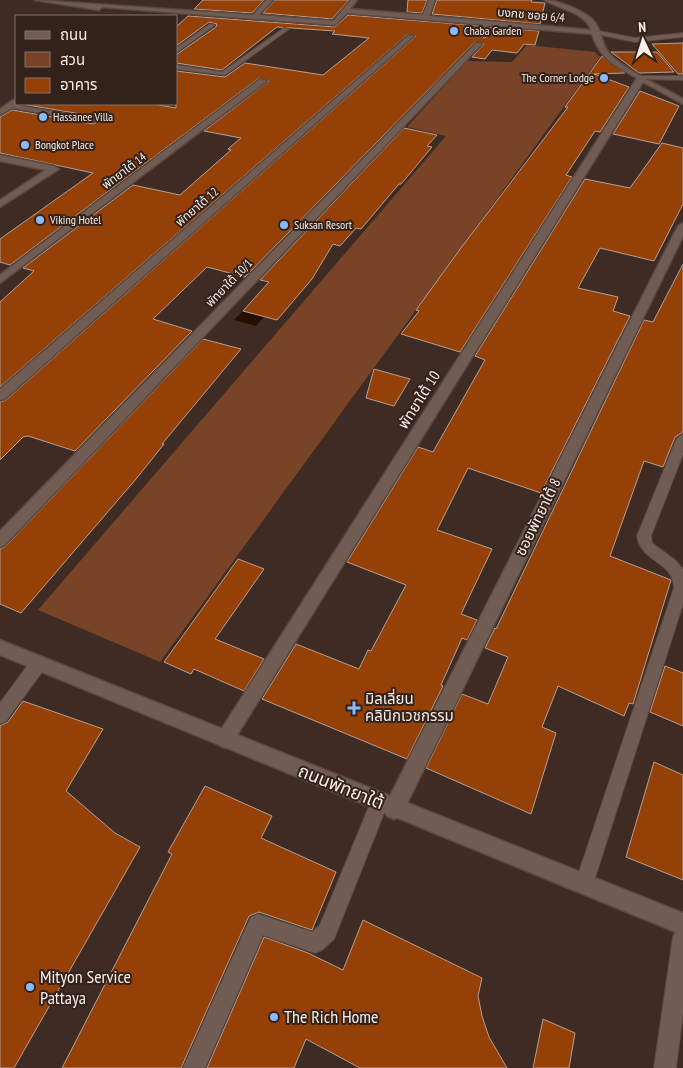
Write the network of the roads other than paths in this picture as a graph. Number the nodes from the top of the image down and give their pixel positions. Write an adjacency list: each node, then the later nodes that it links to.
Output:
1 (38, 0): 6 (street)
2 (270, 0): 11 (street)
3 (354, 0): 9 (street)
4 (432, 0): 12 (street)
5 (548, 0): 16 (street)
6 (102, 4): 8 (street); 10 (street)
7 (182, 5): 8 (street)
8 (175, 10): 11 (street)
9 (346, 11): 11 (street); 12 (street, บงกช ซอย 6/4)
10 (92, 15)
11 (254, 17)
12 (425, 18): 13 (street, บงกช ซอย 6/4)
13 (486, 23): 16 (street, บงกช ซอย 6/4); 17 (lane)
14 (212, 25): 21 (lane)
15 (286, 29): 22 (lane)
16 (594, 32): 18 (lane); 23 (street)
17 (485, 34)
18 (683, 34)
19 (411, 36): 36 (street, พัทยาใต้ 12)
20 (478, 44): 38 (street, พัทยาใต้ 10/1)
21 (178, 50)
22 (178, 67)
23 (641, 78): 24 (lane); 27 (street); 42 (street, พัทยาใต้ 10)
24 (683, 78)
25 (263, 81): 35 (street, พัทยาใต้ 14)
26 (0, 100): 28 (lane)
27 (683, 102)
28 (15, 103): 30 (street)
29 (24, 105): 31 (lane)
30 (0, 113)
31 (94, 120)
32 (0, 158): 33 (street)
33 (0, 204)
34 (683, 226): 43 (street, ซอยพัทยาใต้ 8)
35 (0, 280)
36 (0, 396)
37 (683, 438): 44 (lane)
38 (0, 541)
39 (0, 647): 40 (street, ถนนพัทยาใต้)
40 (39, 663): 41 (lane); 42 (street, ถนนพัทยาใต้)
41 (0, 716)
42 (225, 739): 43 (street, ถนนพัทยาใต้)
43 (386, 806): 44 (street, ถนนพัทยาใต้); 47 (lane)
44 (584, 884): 45 (street, ถนนพัทยาใต้)
45 (683, 924)
46 (683, 937): 48 (lane)
47 (194, 1068)
48 (665, 1068)

